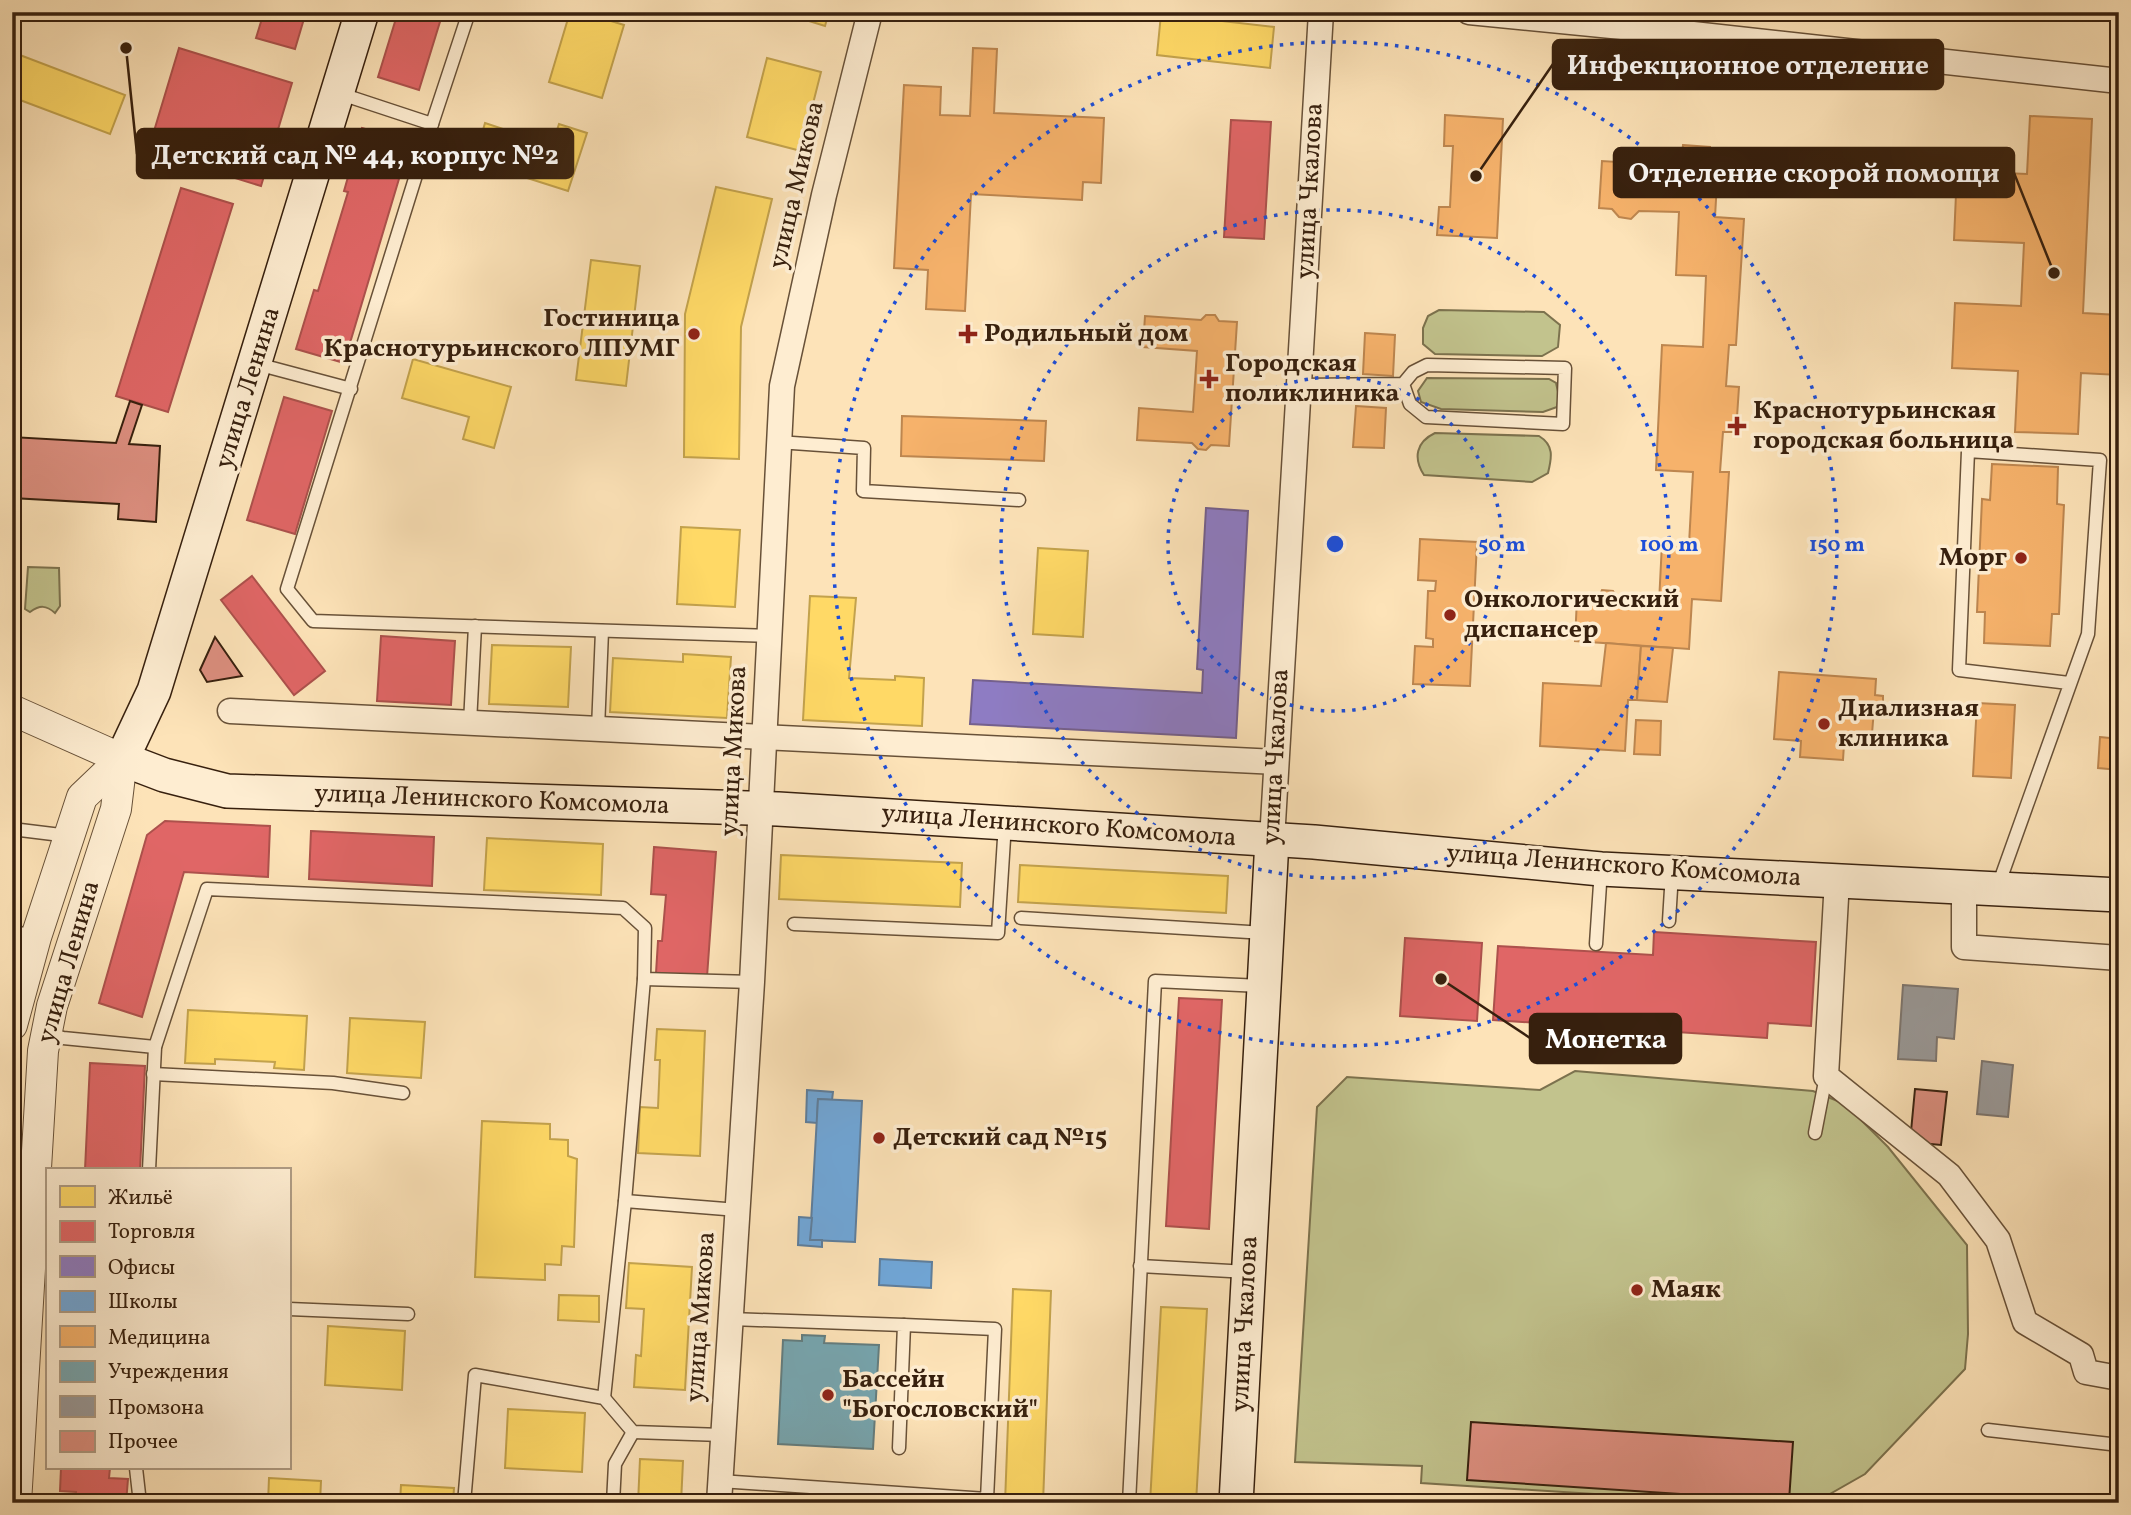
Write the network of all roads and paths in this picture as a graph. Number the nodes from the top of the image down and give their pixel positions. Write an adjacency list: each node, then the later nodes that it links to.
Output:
1 (362, 12): 8 (main road, улица Ленина)
2 (469, 12): 9 (lane)
3 (870, 12): 14 (street, улица Микова)
4 (1321, 12): 12 (street, улица Чкалова)
5 (1469, 12): 6 (street)
6 (1512, 15): 7 (street)
7 (2119, 82)
8 (338, 93): 9 (lane); 10 (main road, улица Ленина)
9 (432, 124): 13 (lane)
10 (255, 364): 13 (lane); 25 (main road, улица Ленина)
11 (1403, 384): 11 (lane); 12 (lane)
12 (1299, 385): 26 (street, улица Чкалова)
13 (351, 389): 16 (lane)
14 (778, 442): 15 (lane); 18 (street, улица Микова)
15 (1018, 500)
16 (475, 626): 17 (lane); 22 (lane)
17 (602, 631): 18 (lane); 23 (lane)
18 (770, 636): 24 (street, улица Микова)
19 (2069, 683): 19 (lane); 36 (lane)
20 (12, 710): 25 (street, улица Ленинского Комсомола)
21 (230, 711): 22 (street)
22 (470, 723): 23 (street)
23 (598, 729): 24 (street)
24 (765, 738): 26 (street); 27 (street, улица Микова)
25 (122, 759): 27 (main road, улица Ленинского Комсомола); 30 (street, улица Ленина); 49 (street, улица Ленина)
26 (1275, 762): 31 (street, улица Чкалова)
27 (760, 810): 28 (main road, улица Ленинского Комсомола); 46 (street, улица Микова)
28 (1005, 822): 31 (main road, улица Ленинского Комсомола); 40 (lane)
29 (12, 829): 30 (lane)
30 (70, 836): 42 (street, улица Ленина)
31 (1272, 840): 32 (main road, улица Ленинского Комсомола); 41 (main road, улица Чкалова)
32 (1601, 869): 33 (main road, улица Ленинского Комсомола); 43 (lane)
33 (1672, 872): 34 (main road, улица Ленинского Комсомола); 39 (lane)
34 (1837, 880): 35 (main road, улица Ленинского Комсомола); 52 (street)
35 (1964, 888): 36 (main road, улица Ленинского Комсомола); 44 (street)
36 (1997, 890): 37 (main road, улица Ленинского Комсомола)
37 (2119, 895)
38 (1021, 918): 41 (lane)
39 (1670, 921)
40 (794, 924)
41 (1266, 933): 47 (main road, улица Чкалова)
42 (24, 934): 48 (street, улица Ленина)
43 (1596, 944)
44 (2119, 958)
45 (644, 979): 46 (lane); 50 (lane); 56 (lane)
46 (752, 982): 57 (street, улица Микова)
47 (1263, 986): 58 (lane); 59 (main road, улица Чкалова)
48 (12, 1025)
49 (45, 1033): 50 (lane); 73 (street, улица Ленина)
50 (155, 1047): 51 (lane)
51 (153, 1074): 53 (lane); 55 (lane)
52 (1826, 1076): 54 (lane); 64 (street)
53 (403, 1093)
54 (1815, 1133)
55 (149, 1168)
56 (625, 1201): 57 (lane); 65 (lane)
57 (738, 1210): 62 (street, улица Микова)
58 (1140, 1266): 59 (lane); 77 (lane)
59 (1248, 1272): 78 (main road, улица Чкалова)
60 (290, 1309): 61 (lane)
61 (408, 1314)
62 (731, 1319): 63 (lane); 68 (street, улица Микова)
63 (904, 1325): 70 (lane); 72 (lane)
64 (2119, 1378)
65 (604, 1398): 67 (lane); 75 (lane)
66 (1988, 1430): 69 (lane)
67 (633, 1432): 68 (lane); 76 (lane)
68 (722, 1435): 72 (street, улица Микова)
69 (2119, 1445)
70 (899, 1448)
71 (136, 1470): 74 (lane)
72 (720, 1492)
73 (16, 1503)
74 (140, 1503)
75 (464, 1503)
76 (613, 1503)
77 (1129, 1503)
78 (1236, 1503)

